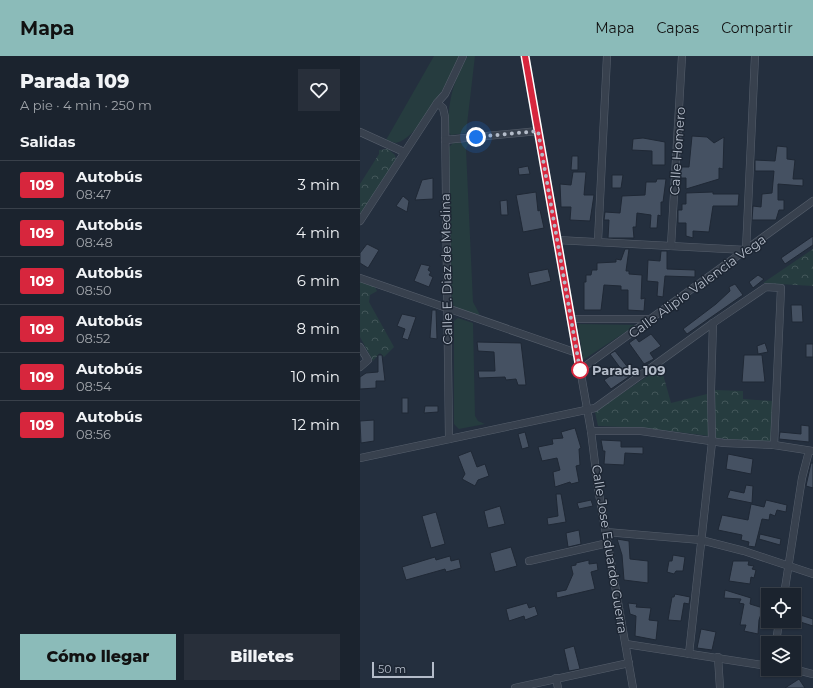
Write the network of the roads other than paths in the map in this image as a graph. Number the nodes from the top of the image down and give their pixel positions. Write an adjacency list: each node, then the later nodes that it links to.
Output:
1 (463, 56): 6 (street)
2 (525, 56): 7 (street)
3 (607, 56): 14 (street)
4 (682, 56): 15 (street, Calle Homero)
5 (755, 56): 16 (street)
6 (437, 103): 9 (street, Calle E. Diaz de Medina); 10 (street)
7 (538, 131): 9 (street); 13 (street)
8 (360, 132): 10 (street)
9 (445, 140): 18 (street, Calle E. Diaz de Medina)
10 (404, 152): 12 (street)
11 (813, 201): 16 (street, Calle Alipio Valencia Vega)
12 (360, 221)
13 (557, 240): 14 (street); 19 (street)
14 (598, 241): 15 (street)
15 (671, 246): 16 (street)
16 (746, 250): 20 (street, Calle Alipio Valencia Vega)
17 (360, 278): 18 (street)
18 (446, 307): 23 (street); 28 (street, Calle E. Diaz de Medina)
19 (572, 319): 20 (street); 23 (street)
20 (653, 319): 25 (street, Calle Alipio Valencia Vega)
21 (713, 323): 26 (street); 29 (street); 30 (street)
22 (360, 347): 24 (street)
23 (577, 353): 25 (street)
24 (360, 367)
25 (580, 370): 26 (street, Calle Jose Eduardo Guerra)
26 (587, 410): 27 (street, Calle Jose Eduardo Guerra); 28 (street)
27 (591, 431): 29 (street); 33 (street, Calle Jose Eduardo Guerra)
28 (449, 439): 32 (street)
29 (712, 442): 30 (street); 34 (street)
30 (774, 445): 31 (street)
31 (811, 451): 37 (street)
32 (360, 458)
33 (606, 532): 34 (street); 35 (street, Calle Jose Eduardo Guerra)
34 (702, 540): 37 (street); 41 (street)
35 (608, 543): 36 (street); 40 (street, Calle Jose Eduardo Guerra)
36 (529, 562)
37 (788, 566): 38 (street); 39 (street)
38 (813, 574)
39 (785, 588)
40 (626, 644): 41 (street); 43 (street, Calle Jose Eduardo Guerra)
41 (689, 654): 42 (street)
42 (718, 657): 44 (street); 51 (street)
43 (629, 663): 47 (street); 50 (street, Calle Jose Eduardo Guerra)
44 (761, 665)
45 (801, 671): 46 (street)
46 (813, 674)
47 (556, 678): 48 (street); 49 (street)
48 (515, 688)
49 (558, 688)
50 (633, 688)
51 (720, 688)

